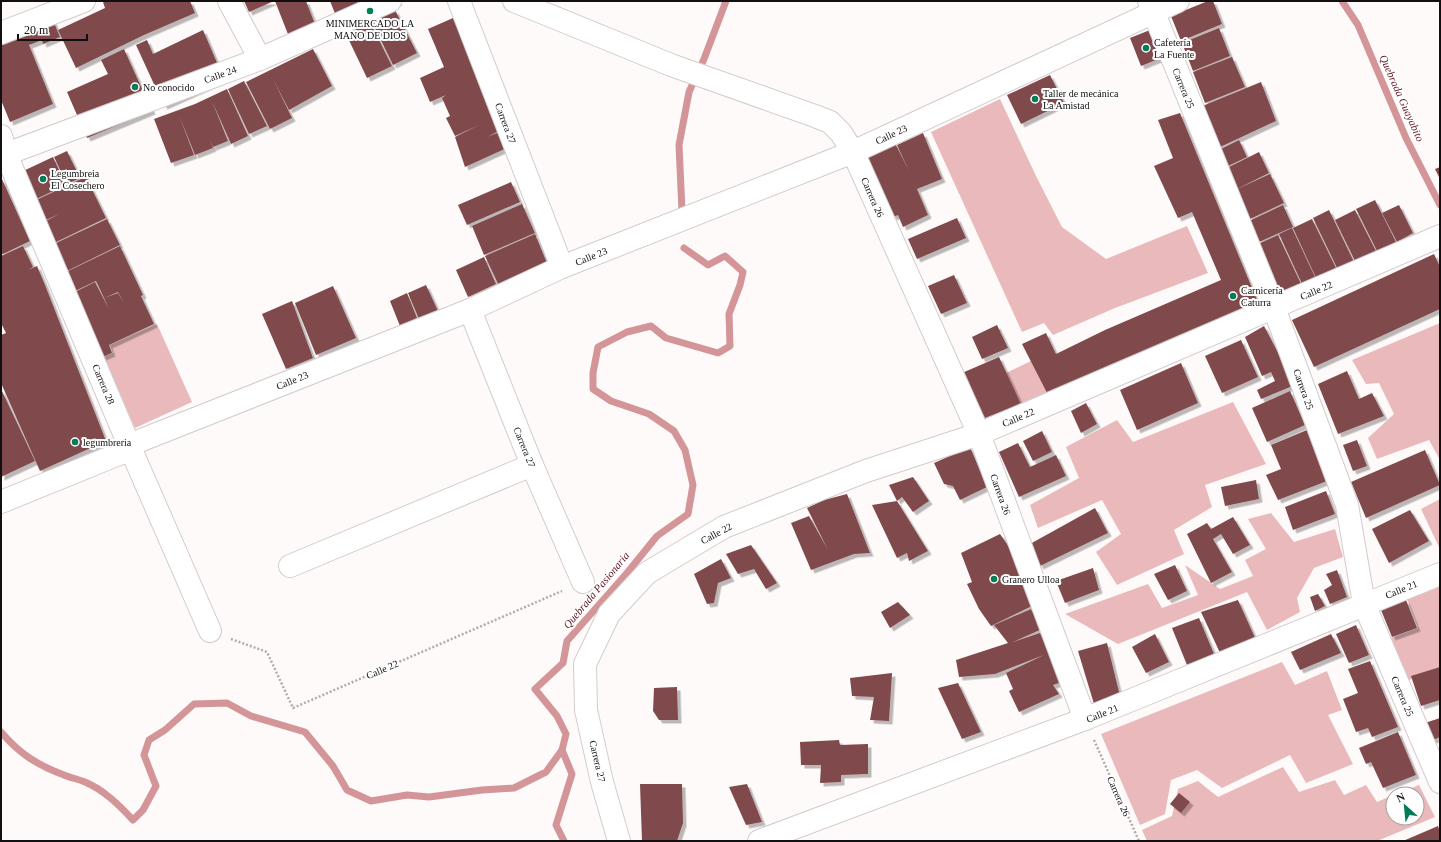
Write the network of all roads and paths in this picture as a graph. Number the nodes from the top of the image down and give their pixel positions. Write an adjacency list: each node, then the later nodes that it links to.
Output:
1 (84, 1): 8 (street)
2 (229, 1): 9 (street)
3 (390, 1): 9 (street, Calle 24)
4 (458, 1): 13 (street, Carrera 27)
5 (514, 1): 11 (street, Carrera 26)
6 (1178, 1): 7 (street, Calle 23)
7 (1151, 6): 11 (street, Calle 23); 14 (street, Carrera 25)
8 (1, 33)
9 (260, 59): 10 (street, Calle 24)
10 (3, 149): 17 (street, Carrera 28)
11 (853, 152): 13 (street, Calle 23); 16 (street, Carrera 26)
12 (1440, 236): 14 (street, Calle 22)
13 (562, 267): 15 (street, Calle 23)
14 (1274, 308): 16 (street, Calle 22); 23 (street, Carrera 25)
15 (470, 310): 17 (street, Calle 23); 18 (street, Carrera 27)
16 (979, 434): 24 (street, Calle 22); 26 (street, Carrera 26)
17 (129, 445): 19 (street, Calle 23); 25 (street, Carrera 28)
18 (532, 465): 20 (street); 22 (street, Carrera 27)
19 (1, 502)
20 (290, 566)
21 (1440, 574): 23 (street, Calle 21)
22 (583, 582): 25 (path, Calle 22)
23 (1364, 604): 26 (street, Calle 21); 27 (street, Carrera 25)
24 (609, 614): 28 (street, Carrera 27)
25 (210, 631)
26 (1085, 719): 29 (street, Calle 21); 30 (path, Carrera 26)
27 (1440, 782)
28 (619, 841)
29 (760, 841)
30 (1139, 841)

